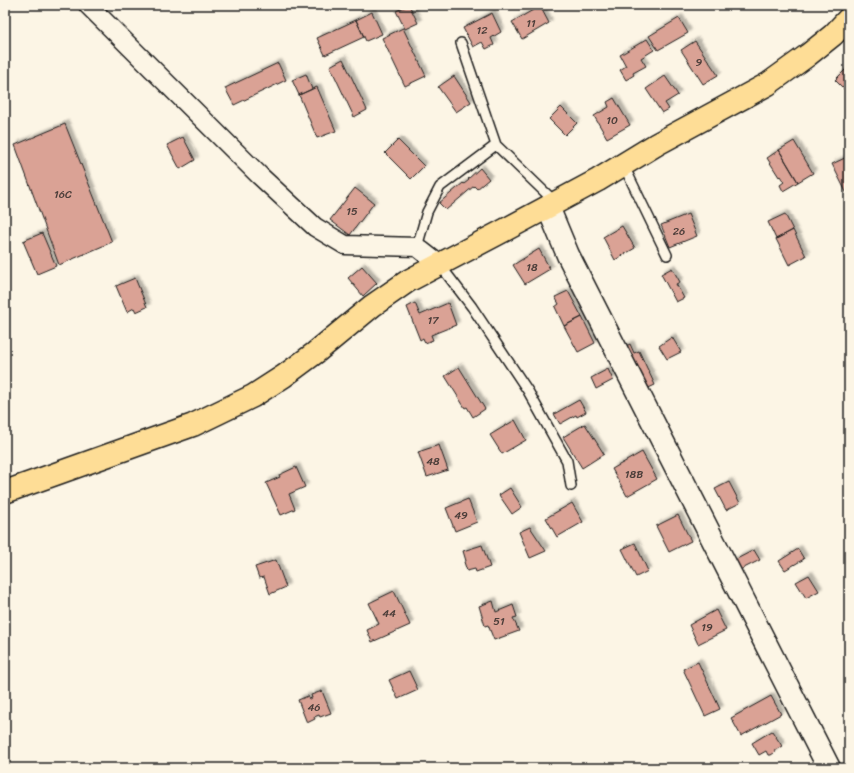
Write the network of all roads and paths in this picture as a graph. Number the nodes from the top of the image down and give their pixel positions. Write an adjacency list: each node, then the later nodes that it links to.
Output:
1 (88, 5): 7 (street)
2 (849, 18): 5 (main road)
3 (461, 43): 4 (lane)
4 (496, 145): 6 (lane); 7 (lane)
5 (623, 164): 6 (main road); 8 (lane)
6 (551, 204): 9 (main road); 12 (street)
7 (417, 246): 9 (street)
8 (667, 255)
9 (440, 264): 10 (lane); 11 (main road)
10 (572, 486)
11 (5, 492)
12 (829, 768)

